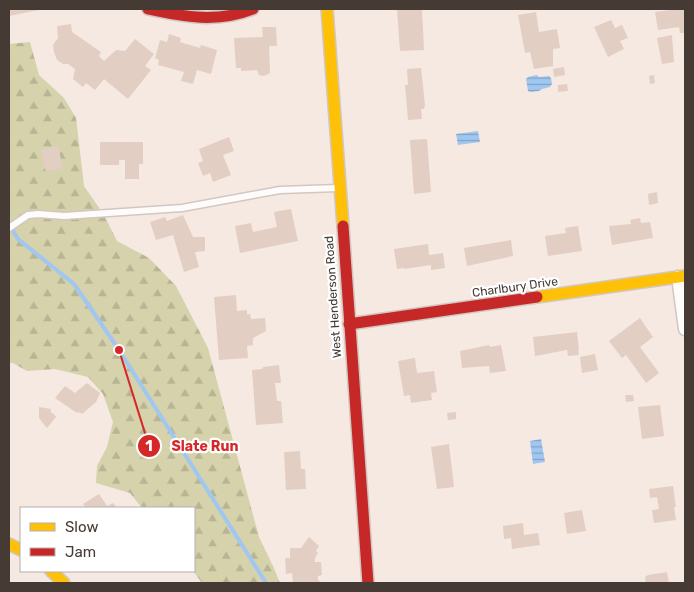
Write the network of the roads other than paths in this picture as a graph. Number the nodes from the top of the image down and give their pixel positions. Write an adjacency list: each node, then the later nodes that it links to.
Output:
1 (148, 9): 2 (main road)
2 (253, 9)
3 (327, 9): 4 (main road, West Henderson Road)
4 (340, 188): 5 (lane); 7 (main road, West Henderson Road)
5 (9, 228)
6 (681, 277): 7 (main road, Charlbury Drive); 8 (street)
7 (349, 324): 11 (main road, West Henderson Road)
8 (685, 330)
9 (52, 572): 10 (main road)
10 (64, 583)
11 (368, 583)

